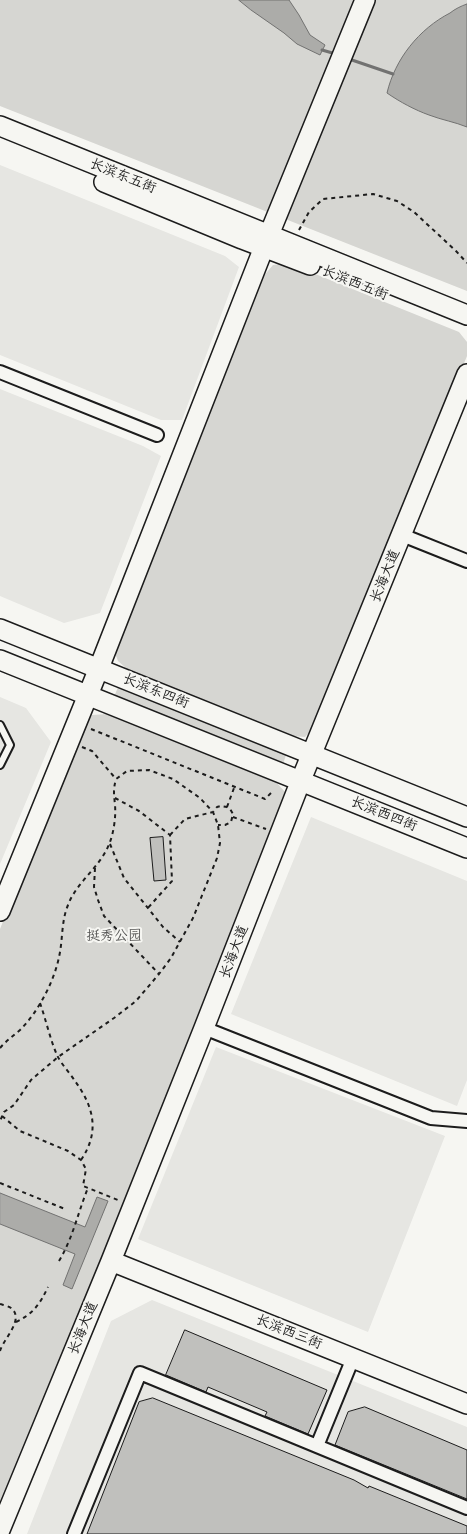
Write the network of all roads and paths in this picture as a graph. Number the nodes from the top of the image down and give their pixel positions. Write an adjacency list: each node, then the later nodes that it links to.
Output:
1 (365, 0): 6 (street)
2 (0, 126): 5 (street, 长滨东五街)
3 (0, 140): 5 (street, 长滨东五街)
4 (298, 230): 7 (path)
5 (244, 232): 6 (street, 长滨西五街)
6 (266, 241): 8 (street, 长滨西五街); 9 (street, 长滨西五街); 17 (street)
7 (467, 263)
8 (467, 315)
9 (467, 328)
10 (0, 372): 12 (street)
11 (467, 374): 13 (street, 长海大道)
12 (157, 435)
13 (402, 535): 14 (street); 22 (street, 长海大道)
14 (467, 561)
15 (0, 629): 17 (street, 长滨东四街)
16 (0, 660): 18 (street, 长滨东四街)
17 (99, 668): 18 (street); 22 (street, 长滨东四街)
18 (88, 696): 25 (street, 长滨东四街); 40 (street)
19 (0, 725): 23 (lane)
20 (87, 727): 26 (path)
21 (78, 745): 24 (path)
22 (312, 754): 25 (street, 长海大道); 32 (street, 长滨西四街)
23 (0, 765)
24 (116, 779): 28 (path); 30 (path)
25 (301, 780): 34 (street, 长海大道); 37 (street, 长滨西四街)
26 (234, 787): 27 (path); 29 (path)
27 (272, 792)
28 (114, 797): 35 (path); 36 (path)
29 (227, 806): 30 (path); 31 (path)
30 (213, 812): 33 (path); 35 (path)
31 (233, 817): 33 (path); 34 (path)
32 (467, 817)
33 (218, 825): 41 (path)
34 (280, 834): 44 (street, 长海大道)
35 (170, 835): 39 (path)
36 (110, 843): 38 (path); 39 (path)
37 (467, 848)
38 (95, 868): 42 (path); 43 (path)
39 (147, 909): 41 (path)
40 (0, 911)
41 (180, 942): 42 (path)
42 (159, 974): 46 (path)
43 (40, 1003): 45 (path); 46 (path)
44 (204, 1028): 50 (street); 57 (street, 长海大道)
45 (0, 1048)
46 (58, 1057): 48 (path); 52 (path)
47 (0, 1109): 48 (path)
48 (4, 1112): 49 (path)
49 (2, 1116): 51 (path); 52 (path)
50 (467, 1121)
51 (0, 1122)
52 (81, 1160): 54 (path)
53 (0, 1183): 56 (path)
54 (88, 1188): 55 (path); 58 (path)
55 (118, 1200)
56 (65, 1209)
57 (113, 1255): 63 (street, 长滨西三街); 64 (street, 长滨西三街); 68 (street, 长海大道)
58 (59, 1261)
59 (48, 1287): 61 (path)
60 (0, 1304): 61 (path)
61 (16, 1322): 62 (path)
62 (0, 1351)
63 (353, 1358): 65 (street, 长滨西三街); 66 (street)
64 (467, 1391)
65 (467, 1404)
66 (317, 1446): 67 (street); 69 (street)
67 (467, 1508)
68 (0, 1530)
69 (74, 1534)

